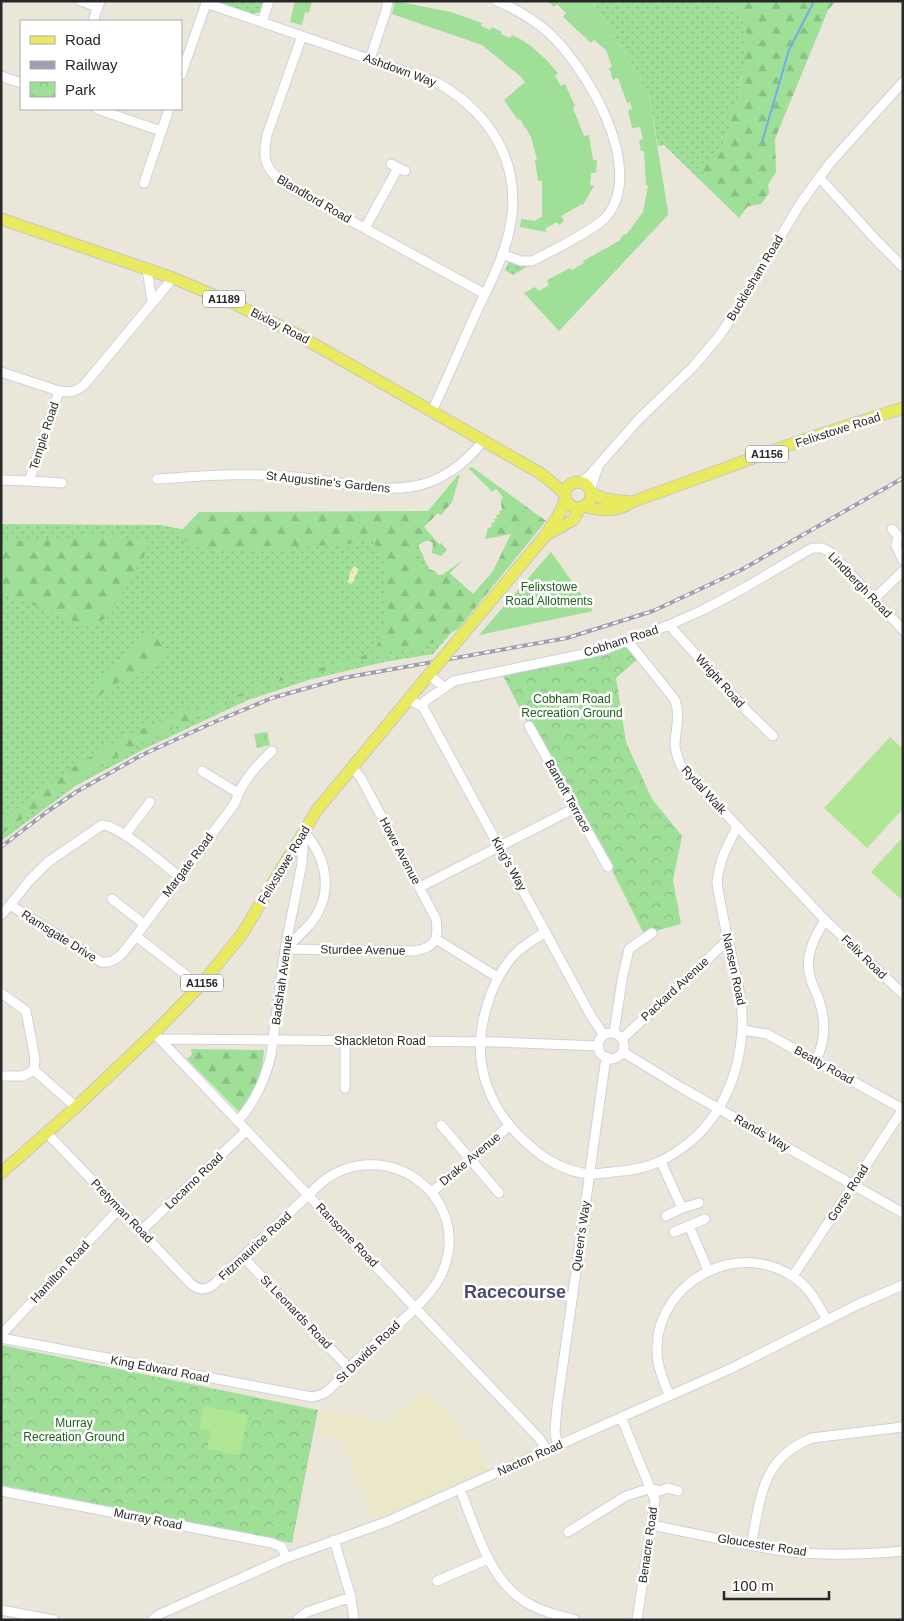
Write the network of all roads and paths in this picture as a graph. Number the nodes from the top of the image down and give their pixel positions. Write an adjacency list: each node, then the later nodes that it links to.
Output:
1 (81, 1): 6 (street)
2 (269, 1): 8 (street)
3 (388, 1): 10 (street)
4 (498, 1): 23 (street)
5 (207, 2): 8 (street, Ashdown Way); 11 (street)
6 (99, 4): 7 (street)
7 (93, 20)
8 (262, 22): 9 (street, Ashdown Way)
9 (302, 36): 10 (street, Ashdown Way); 22 (street, Blandford Road)
10 (370, 59): 23 (street, Ashdown Way)
11 (182, 72)
12 (1, 76): 14 (street)
13 (903, 82): 19 (street, Bucklesham Road)
14 (20, 83)
15 (100, 110): 17 (street)
16 (169, 110): 17 (street)
17 (161, 131): 20 (street)
18 (398, 167): 22 (street)
19 (819, 177): 24 (street); 34 (street, Bucklesham Road)
20 (143, 184)
21 (1, 219): 25 (main road, Bixley Road / A1189)
22 (366, 228): 27 (street, Blandford Road)
23 (502, 254): 27 (street, Ashdown Way)
24 (903, 267)
25 (148, 269): 26 (main road, Bixley Road / A1189); 28 (street)
26 (173, 278): 28 (street); 32 (main road, Bixley Road / A1189)
27 (485, 294): 32 (street, Ashdown Way)
28 (152, 301): 30 (street)
29 (1, 372): 30 (street)
30 (59, 391): 38 (street, Temple Road)
31 (903, 408): 43 (main road, Felixstowe Road / A1156)
32 (432, 411): 33 (main road, Bixley Road / A1189)
33 (483, 441): 35 (main road, Bixley Road / A1189); 36 (street, St Augustine's Gardens)
34 (598, 465): 39 (street, Bucklesham Road); 41 (street, Bucklesham Road)
35 (540, 473): 39 (main road, Bixley Road / A1189); 42 (main road, Bixley Road / A1189)
36 (157, 479)
37 (1, 480): 38 (street, Temple Road)
38 (29, 481): 40 (street, Temple Road)
39 (577, 482): 41 (main road); 42 (main road)
40 (62, 483)
41 (590, 492): 43 (main road, Felixstowe Road / A1156); 44 (main road)
42 (565, 497): 44 (main road); 46 (main road, Felixstowe Road / A1156)
43 (632, 502): 44 (main road, Felixstowe Road / A1156)
44 (583, 507): 46 (main road, Felixstowe Road / A1156)
45 (892, 529): 48 (street)
46 (545, 536): 54 (main road, Felixstowe Road / A1156, bridge)
47 (812, 548): 50 (street, Lindbergh Road); 51 (street, Cobham Road)
48 (903, 560)
49 (903, 571): 50 (street)
50 (874, 599): 52 (street, Lindbergh Road)
51 (669, 625): 53 (street, Cobham Road); 59 (street, Wright Road)
52 (903, 630)
53 (627, 640): 55 (street, Cobham Road); 66 (street, Rydal Walk)
54 (430, 673): 55 (street); 56 (main road, Felixstowe Road / A1156)
55 (444, 687): 57 (street, Cobham Road)
56 (408, 700): 57 (street); 61 (main road, Felixstowe Road / A1156)
57 (423, 707): 69 (street, King's Way)
58 (529, 726): 65 (street, Bantoft Terrace)
59 (773, 736)
60 (272, 751): 63 (street, Margate Road)
61 (352, 767): 67 (main road, Felixstowe Road / A1156); 72 (street, Howe Avenue)
62 (202, 771): 63 (street)
63 (238, 793): 71 (street, Margate Road)
64 (150, 802): 68 (street)
65 (574, 808): 69 (street); 70 (street, Bantoft Terrace)
66 (737, 827): 76 (street, Rydal Walk); 82 (street, Nansen Road)
67 (304, 832): 83 (street, Badshah Avenue); 83 (street); 85 (main road, Felixstowe Road / A1156)
68 (125, 836): 71 (street, Ramsgate Drive); 74 (street, Ramsgate Drive)
69 (498, 846): 72 (street); 78 (street, King's Way)
70 (608, 867)
71 (179, 876): 77 (street, Margate Road)
72 (420, 887): 81 (street, Howe Avenue)
73 (112, 899): 77 (street)
74 (10, 905): 75 (street, Ramsgate Drive); 80 (street, Ramsgate Drive)
75 (1, 915)
76 (825, 920): 87 (street, Felix Road); 98 (street)
77 (144, 924): 80 (street, Margate Road)
78 (546, 932): 84 (street, Nansen Road); 89 (street, King's Way)
79 (652, 933): 89 (street)
80 (136, 936): 85 (street)
81 (436, 939): 83 (street, Sturdee Avenue); 84 (street)
82 (728, 940): 88 (street, Nansen Road); 91 (street, Packard Avenue)
83 (285, 949): 92 (street, Badshah Avenue)
84 (497, 977): 94 (street, Nansen Road)
85 (200, 986): 90 (main road, Felixstowe Road / A1156)
86 (1, 993): 99 (street)
87 (903, 994)
88 (743, 1030): 98 (street, Beatty Road); 103 (street, Nansen Road)
89 (609, 1034): 91 (street); 95 (street)
90 (157, 1036): 92 (street, Shackleton Road); 102 (main road, Felixstowe Road / A1156); 105 (street, Ransome Road)
91 (622, 1039): 96 (street)
92 (273, 1040): 93 (street, Shackleton Road); 105 (street, Badshah Avenue)
93 (345, 1041): 94 (street, Shackleton Road); 101 (street)
94 (480, 1042): 95 (street, Shackleton Road); 107 (street, Nansen Road)
95 (599, 1046): 97 (street)
96 (623, 1052): 97 (street); 103 (street, Rands Way)
97 (606, 1057): 113 (street, Queen's Way)
98 (816, 1060): 104 (street, Beatty Road)
99 (34, 1070): 100 (street); 102 (street)
100 (1, 1076)
101 (345, 1088)
102 (76, 1107): 109 (main road, Felixstowe Road / A1156)
103 (720, 1108): 111 (street, Nansen Road); 114 (street, Rands Way)
104 (903, 1109): 114 (street, Gorse Road)
105 (238, 1121): 108 (street, Ransome Road)
106 (441, 1125): 110 (street)
107 (509, 1126): 110 (street, Drake Avenue); 113 (street, Nansen Road)
108 (247, 1130): 117 (street, Ransome Road); 125 (street, Locarno Road)
109 (47, 1133): 112 (main road, Felixstowe Road / A1156); 119 (street, Pretyman Road)
110 (470, 1159): 115 (street, Drake Avenue); 116 (street)
111 (661, 1162): 113 (street, Nansen Road); 120 (street)
112 (1, 1173)
113 (590, 1174): 133 (street, Queen's Way)
114 (854, 1185): 121 (street, Rands Way); 129 (street, Gorse Road)
115 (432, 1192): 117 (street, Fitzmaurice Road); 134 (street, St Davids Road)
116 (499, 1194)
117 (309, 1195): 127 (street, Fitzmaurice Road); 134 (street, Ransome Road)
118 (699, 1203): 120 (street)
119 (120, 1208): 125 (street, Pretyman Road); 136 (street, Hamilton Road)
120 (682, 1208): 122 (street)
121 (903, 1214)
122 (666, 1216)
123 (705, 1219): 124 (street)
124 (689, 1226): 126 (street); 128 (street)
125 (142, 1231): 131 (street, Pretyman Road)
126 (674, 1232)
127 (243, 1257): 131 (street, Fitzmaurice Road); 137 (street, St Leonards Road)
128 (708, 1270): 129 (street); 139 (street)
129 (793, 1276): 135 (street)
130 (903, 1285): 135 (street, Nacton Road)
131 (198, 1289)
132 (523, 1290): 133 (street)
133 (572, 1297): 142 (street, Queen's Way)
134 (416, 1307): 137 (street, St Davids Road); 143 (street, Ransome Road)
135 (827, 1320): 139 (street, Nacton Road)
136 (1, 1336): 138 (street, King Edward Road)
137 (349, 1368): 138 (street, St Davids Road)
138 (319, 1395)
139 (669, 1395): 140 (street, Nacton Road)
140 (621, 1417): 144 (street, Nacton Road); 146 (street, Benacre Road)
141 (903, 1427): 153 (street)
142 (555, 1431): 143 (street); 144 (street, Queen's Way)
143 (539, 1438): 145 (street, Ransome Road)
144 (557, 1445): 145 (street, Nacton Road)
145 (547, 1450): 147 (street, Nacton Road)
146 (651, 1488): 149 (street); 150 (street, Benacre Road); 151 (street)
147 (460, 1489): 152 (street, Nacton Road); 156 (street)
148 (1, 1491): 155 (street, Murray Road)
149 (678, 1491)
150 (651, 1525): 153 (street, Gloucester Road); 165 (street, Benacre Road)
151 (568, 1532)
152 (334, 1540): 155 (street, Nacton Road); 158 (street)
153 (751, 1545): 154 (street, Gloucester Road)
154 (903, 1551)
155 (286, 1558): 161 (street, Nacton Road)
156 (488, 1559): 157 (street); 164 (street)
157 (437, 1581)
158 (351, 1596): 162 (street); 163 (street)
159 (1, 1610): 160 (street)
160 (54, 1620)
161 (152, 1620)
162 (296, 1620)
163 (354, 1620)
164 (576, 1620)
165 (638, 1620)

